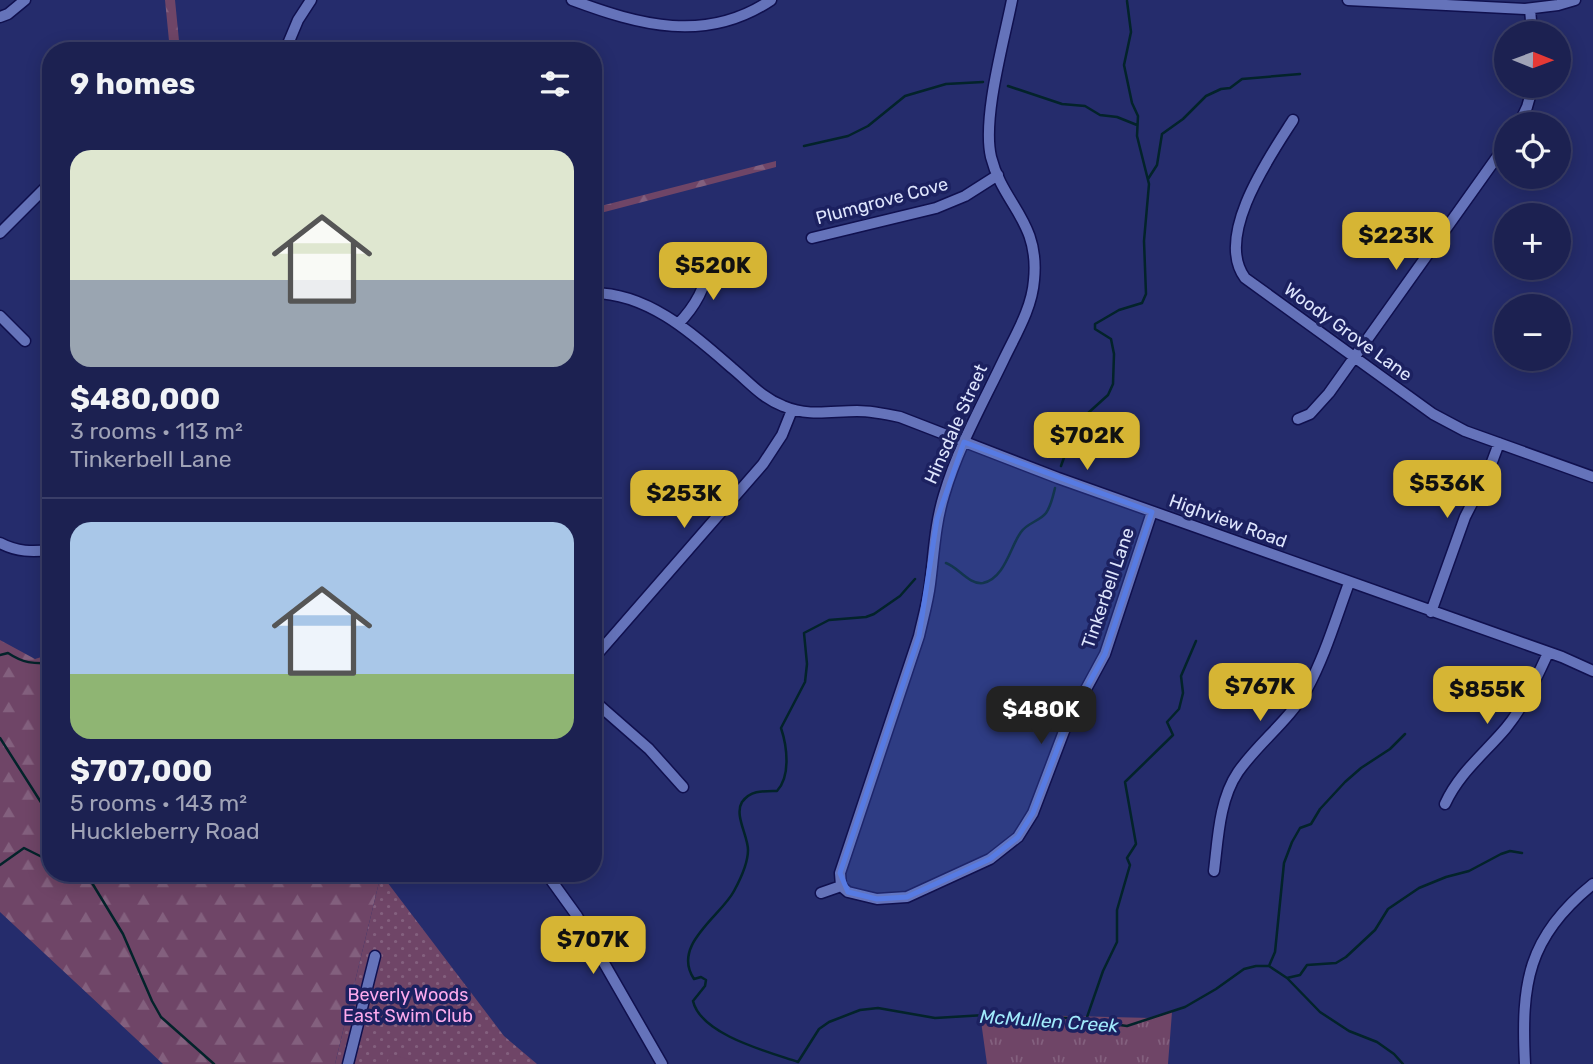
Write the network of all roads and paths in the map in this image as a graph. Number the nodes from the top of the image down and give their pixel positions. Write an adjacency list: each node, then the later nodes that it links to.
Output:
1 (25, 0): 9 (street)
2 (311, 0): 11 (street)
3 (572, 0): 4 (street)
4 (771, 0)
5 (1012, 0): 14 (street, Hinsdale Street)
6 (1348, 0): 8 (street)
7 (1576, 0): 8 (street)
8 (1530, 9): 10 (street)
9 (0, 18)
10 (1531, 21)
11 (289, 42)
12 (1293, 120): 23 (street, Woody Grove Lane)
13 (1494, 161): 23 (street)
14 (998, 175): 17 (street, Plumgrove Cove); 26 (street, Hinsdale Street)
15 (42, 191): 16 (street)
16 (0, 233)
17 (812, 238)
18 (708, 262): 21 (street)
19 (602, 294): 21 (street, Highview Road)
20 (0, 316): 22 (street)
21 (678, 324): 24 (street, Highview Road)
22 (25, 341)
23 (1354, 358): 25 (street); 27 (street, Woody Grove Lane)
24 (792, 410): 26 (street, Highview Road); 34 (street)
25 (1298, 419)
26 (964, 442): 29 (street, Highview Road); 43 (street, Hinsdale Street)
27 (1499, 443): 28 (street, Woody Grove Lane); 33 (street)
28 (1593, 476)
29 (1152, 512): 32 (street, Highview Road); 43 (street, Tinkerbell Lane)
30 (0, 543): 31 (street)
31 (42, 551)
32 (1349, 583): 33 (street, Highview Road); 40 (street)
33 (1431, 612): 35 (street, Highview Road)
34 (602, 649)
35 (1548, 653): 36 (street, Highview Road); 39 (street)
36 (1593, 671)
37 (602, 708): 38 (street)
38 (683, 787)
39 (1445, 804)
40 (1214, 872)
41 (552, 882): 47 (street)
42 (1593, 884): 48 (street)
43 (841, 886): 44 (street)
44 (821, 893)
45 (375, 956): 46 (street)
46 (348, 1064)
47 (662, 1064)
48 (1525, 1064)

